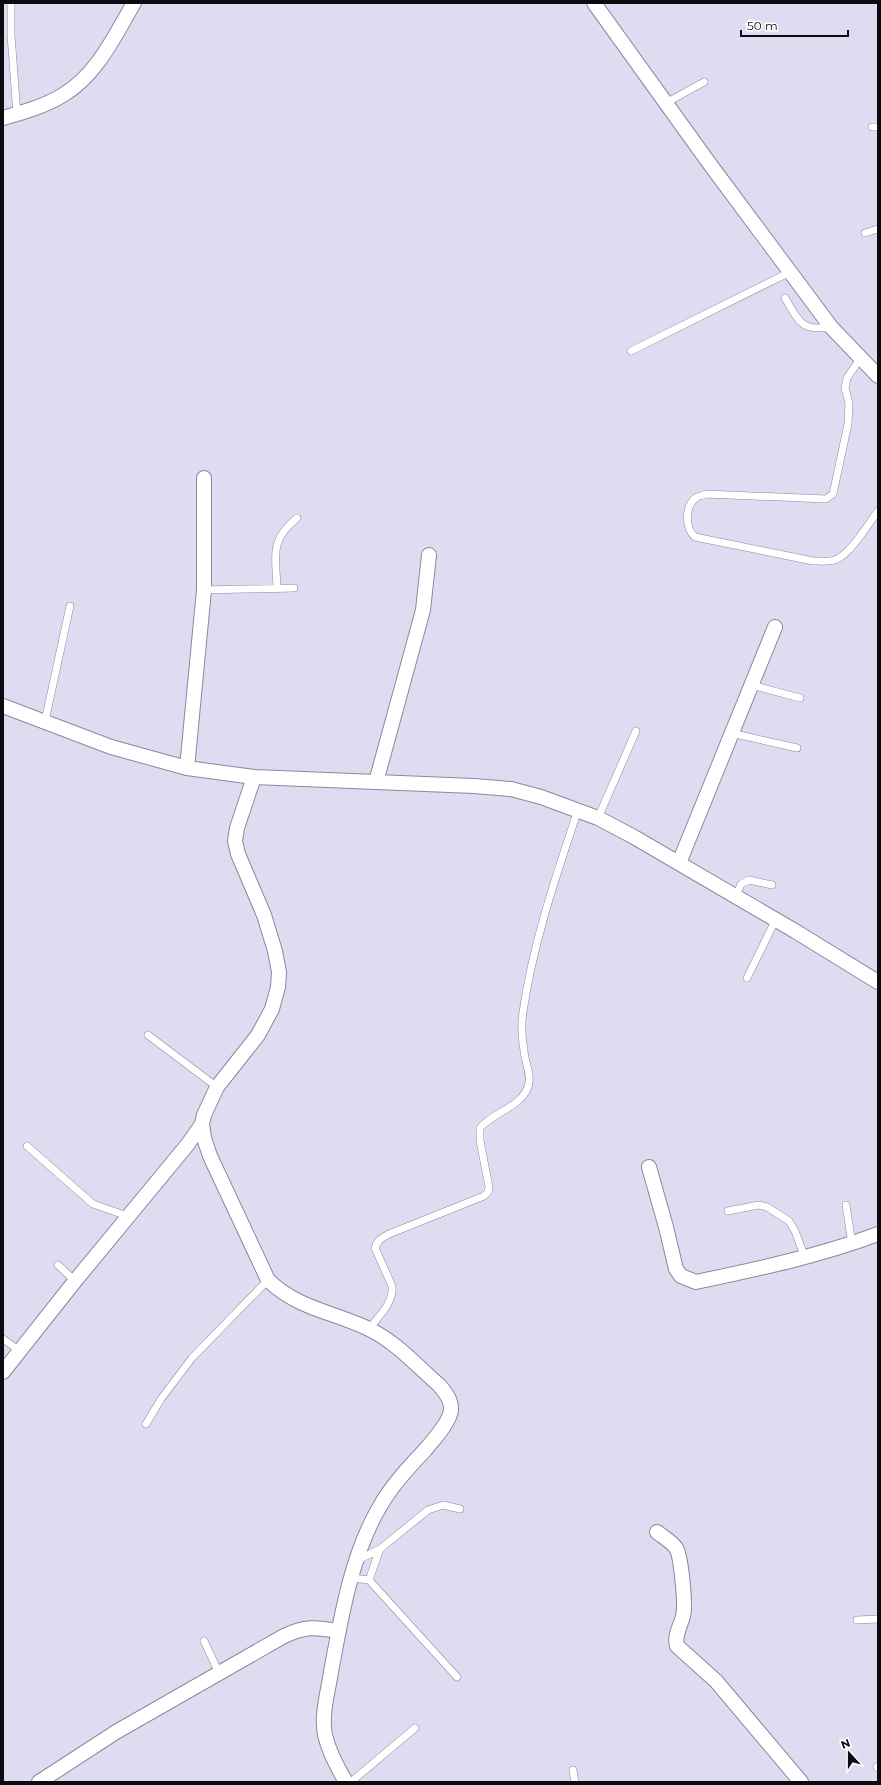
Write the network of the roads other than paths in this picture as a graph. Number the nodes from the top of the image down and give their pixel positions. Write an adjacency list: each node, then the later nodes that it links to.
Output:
1 (11, 3): 6 (lane)
2 (134, 3): 6 (street)
3 (594, 3): 5 (street)
4 (704, 82): 5 (lane)
5 (666, 103): 10 (street)
6 (17, 114): 7 (street)
7 (3, 118)
8 (878, 229): 9 (lane)
9 (865, 233)
10 (790, 272): 12 (street); 13 (lane)
11 (785, 298): 12 (lane)
12 (830, 327): 14 (street)
13 (631, 351)
14 (860, 359): 15 (street); 17 (lane)
15 (878, 376)
16 (204, 478): 22 (street)
17 (878, 511)
18 (298, 518): 20 (lane)
19 (429, 554): 34 (street)
20 (277, 588): 21 (lane); 22 (lane)
21 (294, 588)
22 (204, 590): 32 (street)
23 (70, 606): 28 (lane)
24 (775, 627): 25 (street)
25 (750, 685): 26 (lane); 30 (street)
26 (800, 698)
27 (3, 706): 28 (street)
28 (45, 721): 32 (street)
29 (636, 731): 36 (lane)
30 (731, 733): 31 (lane); 37 (street)
31 (797, 748)
32 (187, 768): 33 (street)
33 (254, 777): 34 (street); 44 (street)
34 (376, 782): 35 (street)
35 (578, 810): 36 (street); 57 (lane)
36 (598, 818): 37 (street)
37 (679, 863): 39 (street)
38 (772, 885): 39 (lane)
39 (736, 896): 40 (street)
40 (776, 919): 41 (lane); 42 (street)
41 (747, 978)
42 (878, 982)
43 (148, 1035): 44 (lane)
44 (217, 1087): 45 (street)
45 (202, 1124): 50 (street); 55 (street)
46 (27, 1146): 50 (lane)
47 (649, 1167): 53 (street)
48 (846, 1204): 52 (lane)
49 (728, 1212): 53 (lane)
50 (130, 1217): 56 (street)
51 (878, 1234): 52 (street)
52 (852, 1244): 53 (street)
53 (805, 1258)
54 (58, 1265): 56 (lane)
55 (268, 1280): 57 (street); 61 (lane)
56 (76, 1281): 59 (street)
57 (369, 1329): 65 (street)
58 (3, 1339): 59 (lane)
59 (20, 1351): 60 (street)
60 (5, 1365)
61 (146, 1424)
62 (460, 1509): 64 (lane)
63 (657, 1532): 80 (street)
64 (380, 1549): 65 (lane); 67 (lane)
65 (356, 1562): 66 (street)
66 (352, 1578): 67 (lane); 70 (street)
67 (369, 1580): 73 (lane)
68 (878, 1619): 69 (lane)
69 (857, 1620)
70 (338, 1631): 72 (street); 77 (street)
71 (204, 1641): 72 (lane)
72 (219, 1673): 76 (street)
73 (457, 1677)
74 (415, 1728): 78 (lane)
75 (572, 1770): 79 (lane)
76 (39, 1782)
77 (346, 1782)
78 (351, 1782)
79 (575, 1782)
80 (801, 1782)

